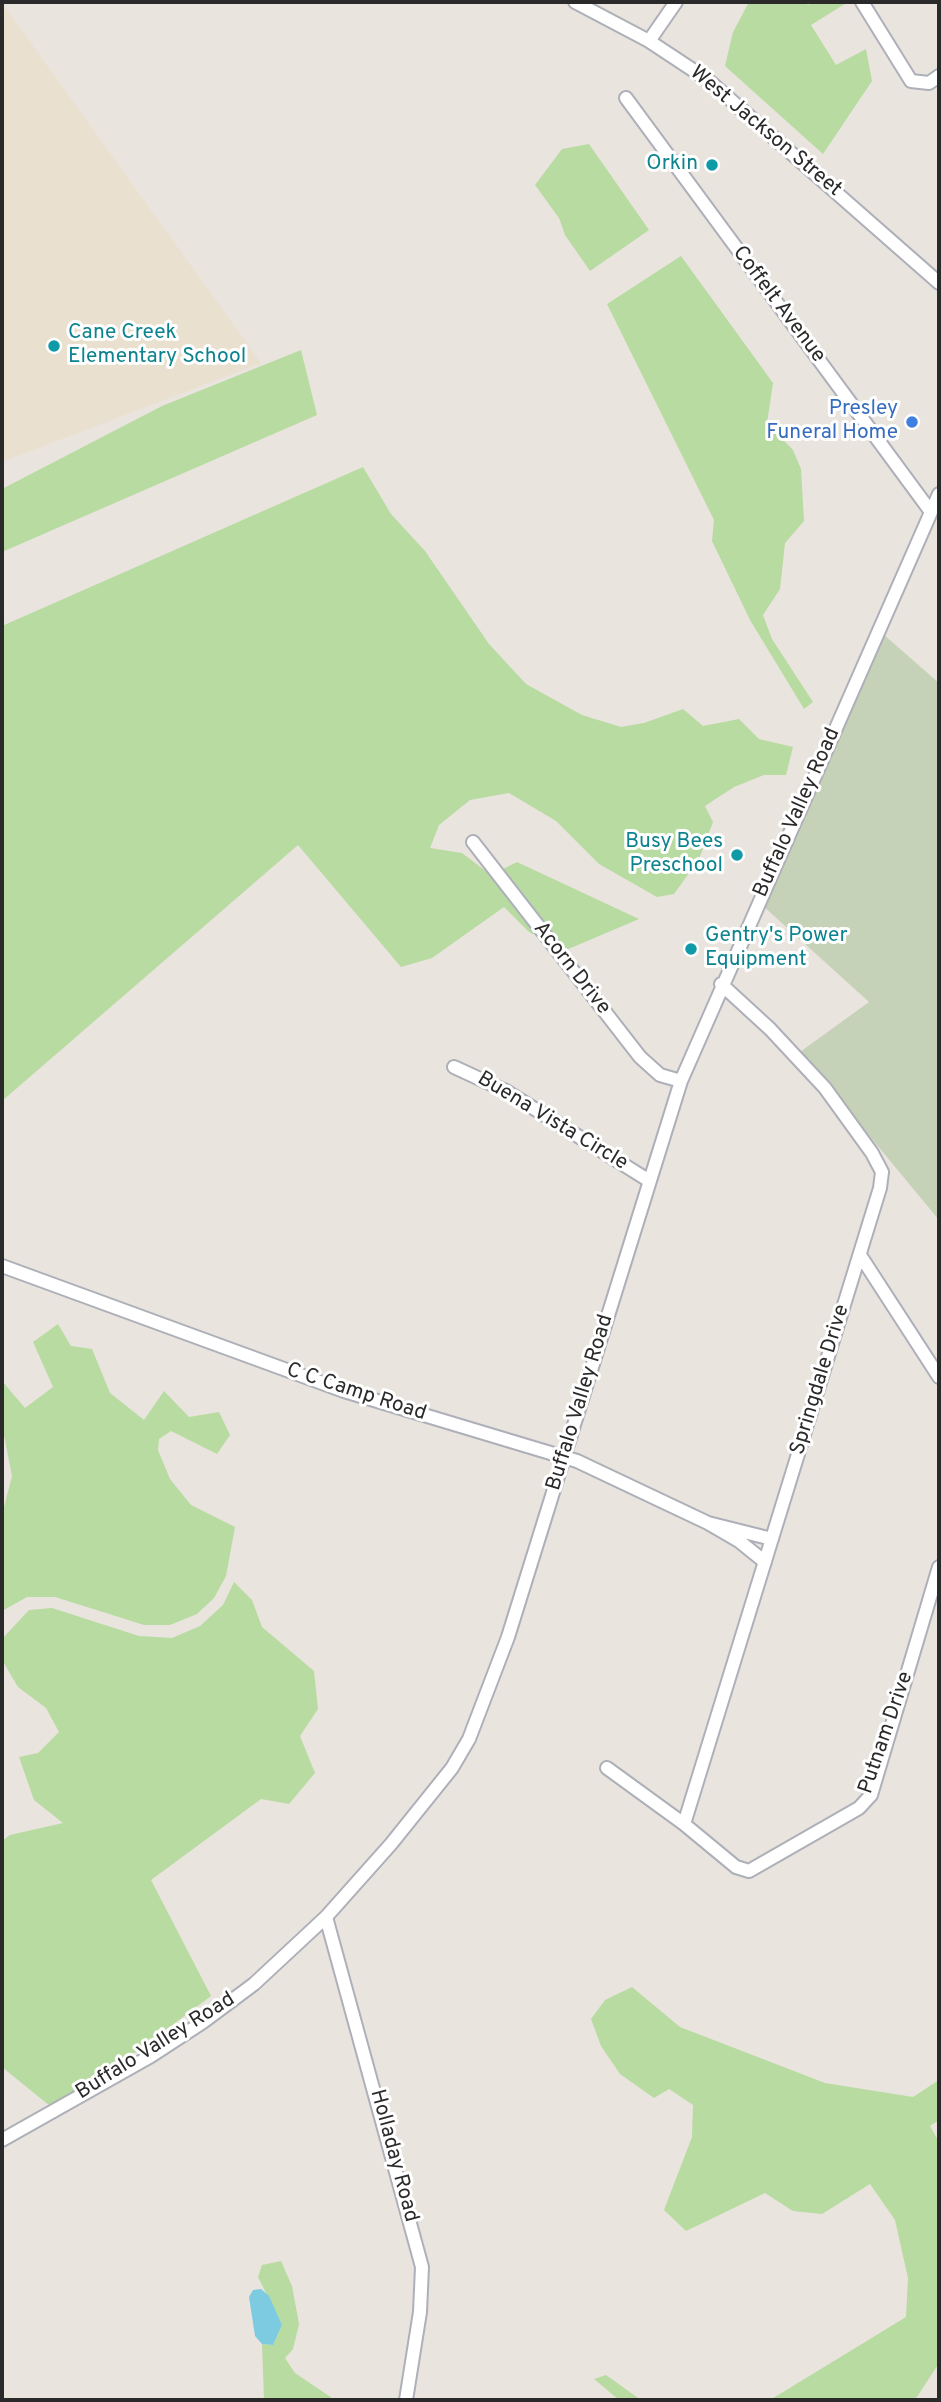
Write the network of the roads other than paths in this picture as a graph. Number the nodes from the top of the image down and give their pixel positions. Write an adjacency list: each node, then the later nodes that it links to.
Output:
1 (575, 2): 4 (street, West Jackson Street)
2 (676, 2): 4 (street)
3 (862, 2): 5 (street)
4 (649, 41): 7 (street, West Jackson Street)
5 (939, 76)
6 (626, 98): 9 (street, Coffelt Avenue)
7 (939, 283)
8 (939, 494): 9 (street, Buffalo Valley Road)
9 (931, 512): 11 (street, Buffalo Valley Road)
10 (473, 842): 13 (street, Acorn Drive)
11 (722, 984): 13 (street, Buffalo Valley Road); 15 (street, Springdale Drive)
12 (454, 1067): 14 (street, Buena Vista Circle)
13 (681, 1081): 14 (street, Buffalo Valley Road)
14 (648, 1180): 18 (street, Buffalo Valley Road)
15 (860, 1255): 17 (street); 20 (street, Springdale Drive)
16 (2, 1266): 18 (street, C C Camp Road)
17 (939, 1377)
18 (564, 1459): 19 (street, C C Camp Road); 25 (street, Buffalo Valley Road)
19 (708, 1523): 20 (street); 21 (street)
20 (772, 1539): 21 (street, Springdale Drive)
21 (765, 1562): 24 (street, Springdale Drive)
22 (939, 1567): 24 (street, Putnam Drive)
23 (607, 1768): 24 (street, Putnam Drive)
24 (684, 1824)
25 (326, 1917): 26 (street, Buffalo Valley Road); 27 (street, Holladay Road)
26 (2, 2140)
27 (406, 2400)

